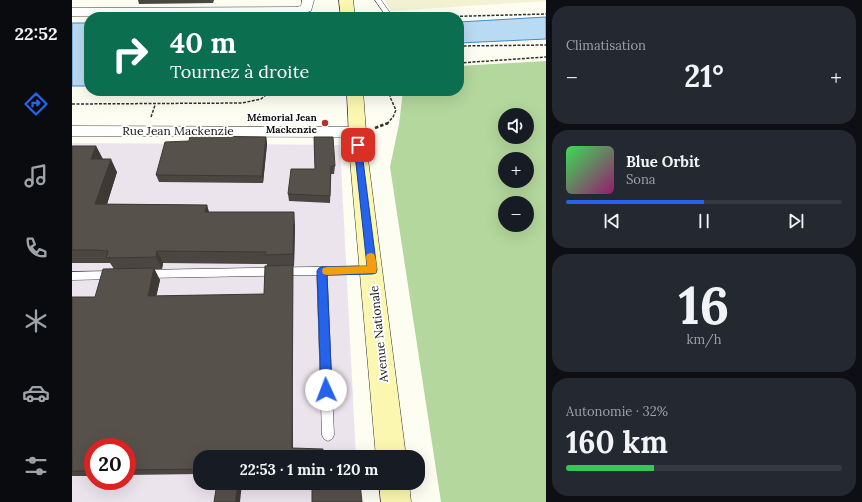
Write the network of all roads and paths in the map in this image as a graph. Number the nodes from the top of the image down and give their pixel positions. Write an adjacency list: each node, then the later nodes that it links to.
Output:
1 (308, 0): 3 (street)
2 (378, 0): 4 (lane)
3 (72, 12)
4 (386, 12)
5 (546, 14): 6 (path)
6 (464, 16)
7 (546, 45): 8 (path)
8 (464, 46)
9 (546, 57): 10 (path)
10 (464, 63)
11 (265, 96): 14 (path)
12 (354, 96): 16 (main road, Avenue Nationale)
13 (390, 96): 16 (path)
14 (72, 104)
15 (72, 131): 16 (street, Rue Jean Mackenzie)
16 (356, 132): 17 (main road, Avenue Nationale)
17 (372, 270): 18 (lane); 23 (main road, Avenue Nationale)
18 (322, 271): 20 (lane); 22 (lane)
19 (119, 275): 21 (lane)
20 (134, 275)
21 (72, 276)
22 (328, 435)
23 (390, 450)
24 (395, 490): 25 (main road)
25 (396, 502)

